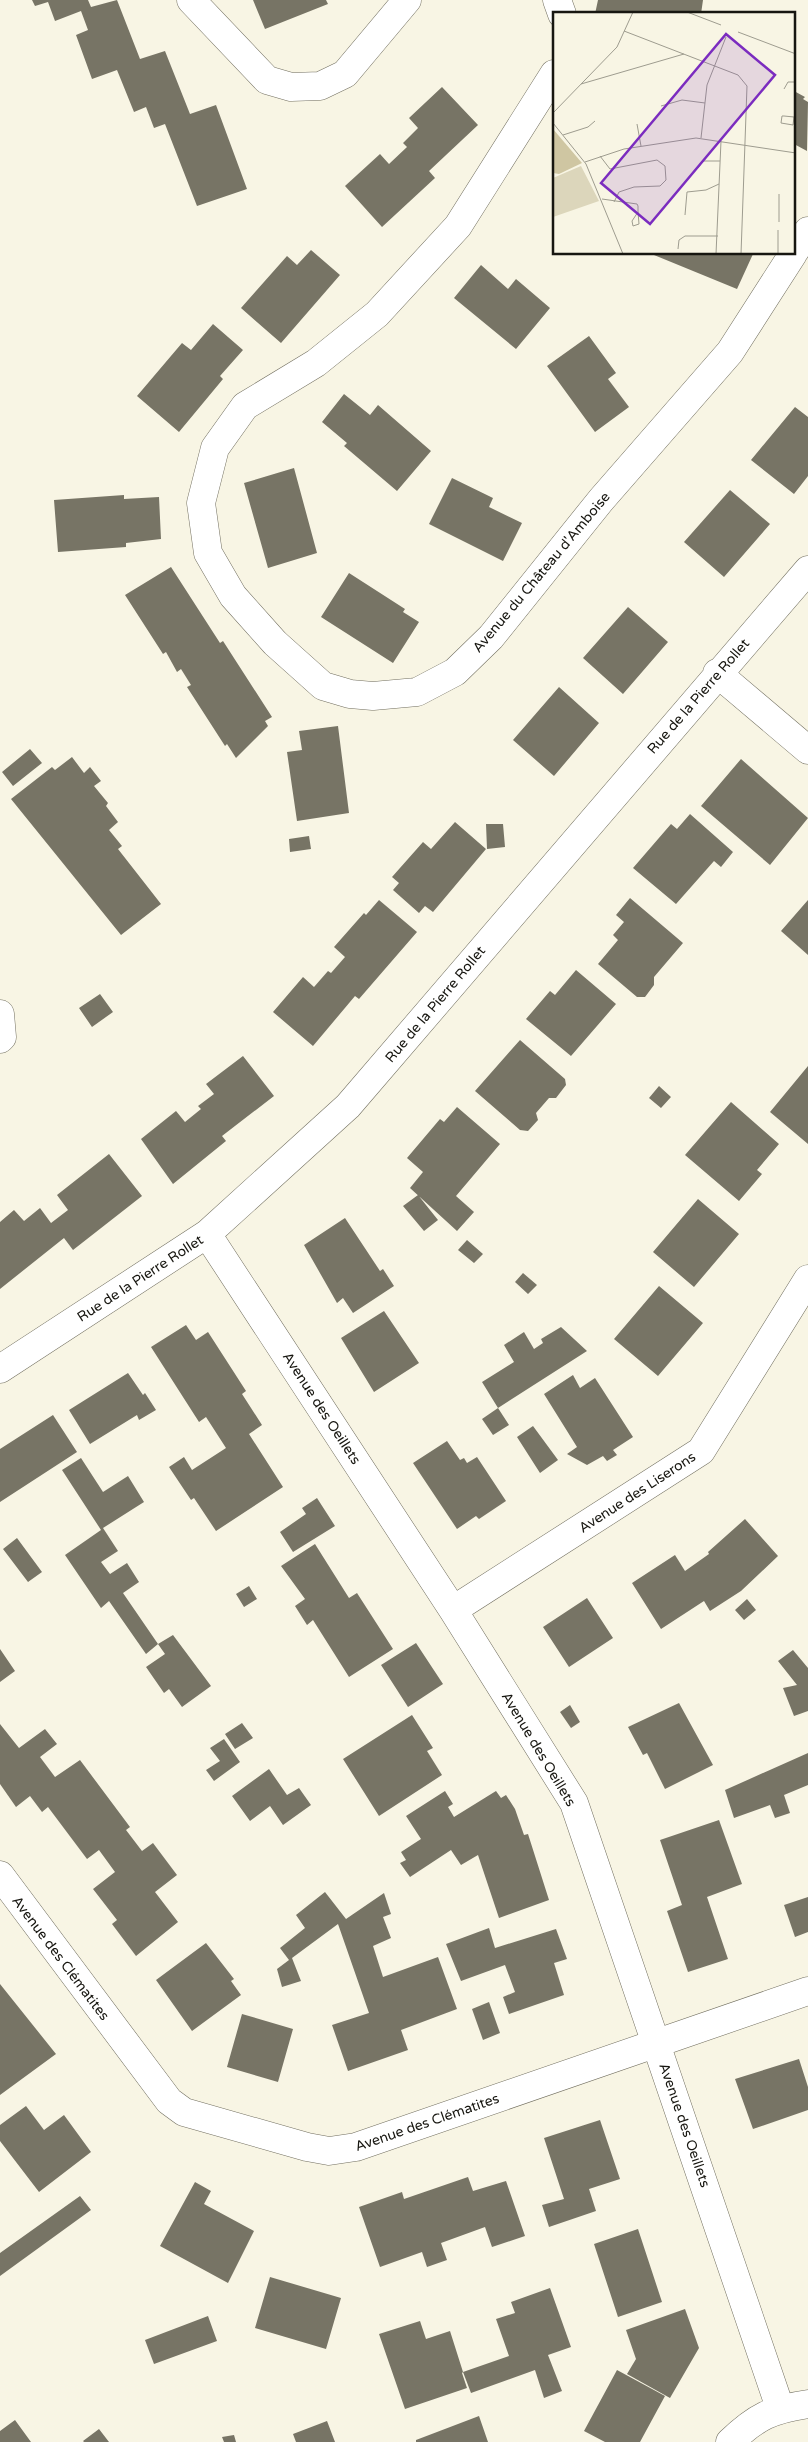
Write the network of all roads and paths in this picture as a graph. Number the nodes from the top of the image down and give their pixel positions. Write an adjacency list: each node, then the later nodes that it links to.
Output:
1 (191, 0): 4 (street)
2 (407, 0): 4 (street)
3 (557, 0): 5 (street)
4 (207, 10)
5 (561, 12)
6 (553, 76): 9 (street, Avenue du Château d'Amboise)
7 (808, 231): 8 (street, Avenue du Château d'Amboise)
8 (796, 250)
9 (793, 255)
10 (808, 570): 11 (street, Rue de la Pierre Rollet)
11 (717, 673): 12 (street); 15 (street, Rue de la Pierre Rollet)
12 (808, 750)
13 (0, 1014): 14 (street)
14 (0, 1039)
15 (208, 1234): 17 (street, Rue de la Pierre Rollet); 18 (street, Avenue des Oeillets)
16 (808, 1279): 18 (street, Avenue des Liserons)
17 (0, 1369)
18 (453, 1610): 21 (street, Avenue des Oeillets)
19 (0, 1875): 21 (street, Avenue des Clématites)
20 (808, 1991): 21 (street, Avenue des Clématites)
21 (658, 2043): 23 (street, Avenue des Oeillets)
22 (808, 2404): 23 (street)
23 (780, 2408): 24 (street)
24 (730, 2442)

